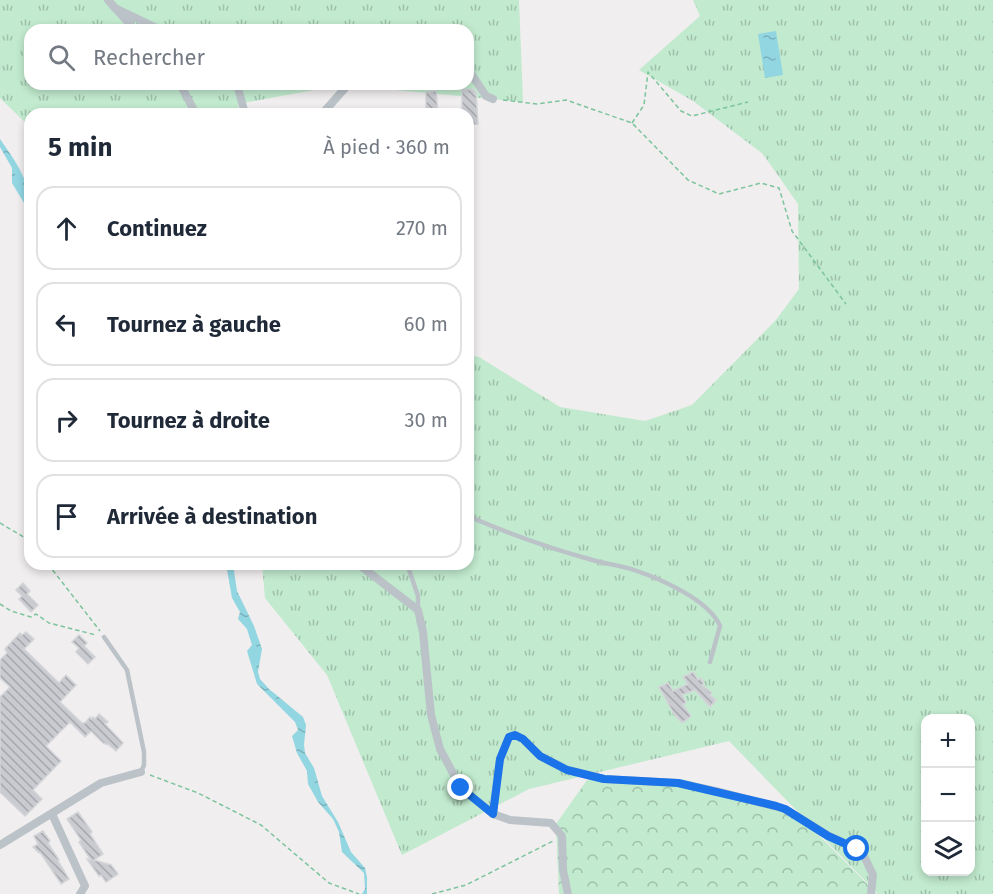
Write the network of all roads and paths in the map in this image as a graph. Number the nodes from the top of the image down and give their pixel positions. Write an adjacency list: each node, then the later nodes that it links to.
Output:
1 (108, 0): 2 (street)
2 (115, 8): 3 (street); 4 (street)
3 (130, 24)
4 (148, 24)
5 (474, 78): 9 (street)
6 (183, 90): 11 (street)
7 (239, 90): 12 (street)
8 (343, 90): 13 (street)
9 (493, 99): 14 (path)
10 (748, 102): 14 (path)
11 (193, 108)
12 (243, 108)
13 (327, 108)
14 (632, 123): 15 (path)
15 (846, 304)
16 (474, 518): 25 (lane)
17 (0, 523): 18 (path)
18 (24, 538)
19 (53, 570): 24 (path)
20 (366, 570): 23 (street)
21 (409, 570): 23 (lane)
22 (0, 604): 24 (path)
23 (418, 610): 28 (street)
24 (104, 637): 26 (lane)
25 (710, 662)
26 (141, 772): 27 (street); 32 (path)
27 (52, 814): 30 (street); 31 (street)
28 (493, 814): 29 (street); 35 (street)
29 (561, 834): 33 (path); 34 (street)
30 (0, 845)
31 (80, 894)
32 (359, 894)
33 (432, 894)
34 (568, 894)
35 (871, 894)

